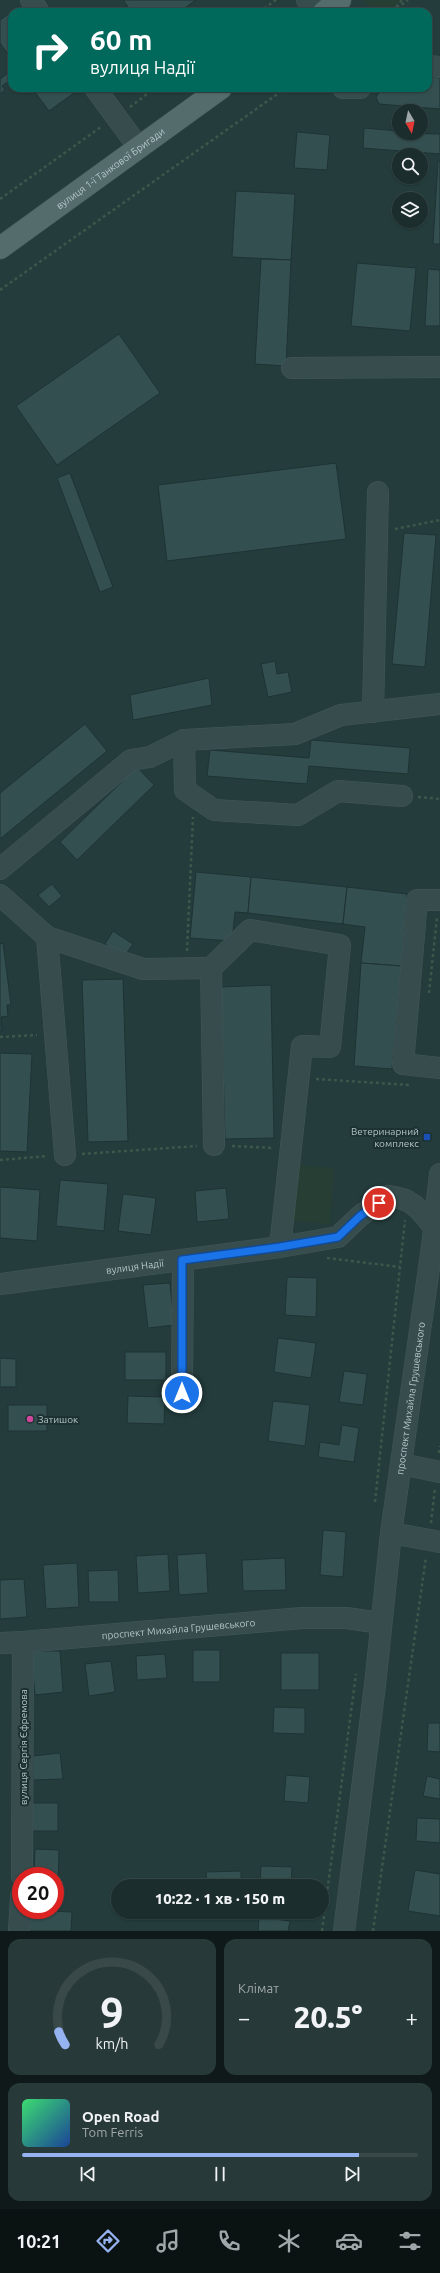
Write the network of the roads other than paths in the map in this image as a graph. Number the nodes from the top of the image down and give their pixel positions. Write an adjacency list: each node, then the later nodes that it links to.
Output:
1 (340, 0): 2 (main road)
2 (329, 8)
3 (98, 92): 5 (street)
4 (216, 92): 5 (main road, вулиця 1-ї Танкової Бригади)
5 (139, 148): 6 (main road, вулиця 1-ї Танкової Бригади)
6 (0, 248)
7 (440, 367): 8 (street)
8 (292, 368)
9 (378, 492): 11 (street)
10 (440, 704): 11 (street)
11 (373, 712): 12 (street)
12 (184, 740): 13 (street); 14 (street)
13 (402, 796)
14 (0, 869)
15 (0, 895): 17 (street)
16 (440, 900): 19 (street)
17 (47, 937): 18 (street); 21 (street)
18 (212, 968): 20 (street); 24 (street)
19 (431, 1067)
20 (214, 1145)
21 (65, 1155)
22 (440, 1174): 23 (street, проспект Михайла Грушевського)
23 (437, 1227): 24 (street, вулиця Надії); 28 (street, проспект Михайла Грушевського)
24 (280, 1247): 25 (street, вулиця Надії)
25 (182, 1260): 26 (street, вулиця Надії); 27 (street)
26 (0, 1284)
27 (182, 1393)
28 (401, 1464): 29 (street); 30 (street, проспект Михайла Грушевського)
29 (439, 1472)
30 (391, 1533): 31 (street); 32 (street, проспект Михайла Грушевського)
31 (434, 1541)
32 (381, 1623): 33 (street, проспект Михайла Грушевського); 38 (street, проспект Михайла Грушевського)
33 (23, 1642): 34 (street); 35 (street, вулиця Сергія Єфремова)
34 (0, 1643)
35 (22, 1867)
36 (20, 1919): 37 (street)
37 (19, 1931)
38 (344, 1931)

